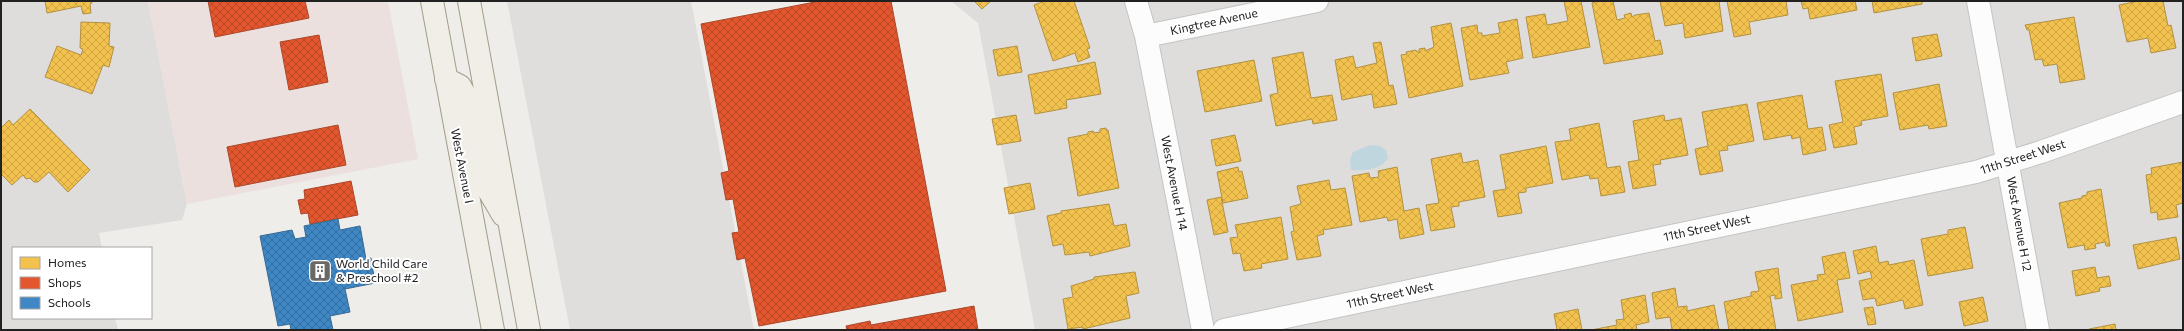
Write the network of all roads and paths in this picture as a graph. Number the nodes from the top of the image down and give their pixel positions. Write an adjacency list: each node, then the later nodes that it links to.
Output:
1 (432, 1): 7 (main road, West Avenue I)
2 (469, 1): 10 (main road)
3 (1136, 1): 6 (street)
4 (1317, 1): 6 (street, Kingtree Avenue)
5 (1978, 1): 9 (street, West Avenue H 12)
6 (1146, 36): 13 (street, West Avenue H 14)
7 (446, 79): 10 (main road); 11 (main road, West Avenue I)
8 (2183, 102): 9 (street, 11th Street West)
9 (2008, 163): 14 (street, 11th Street West); 15 (street, West Avenue H 12)
10 (510, 228): 12 (main road)
11 (493, 330)
12 (529, 330)
13 (1203, 330)
14 (1224, 330)
15 (2038, 330)

